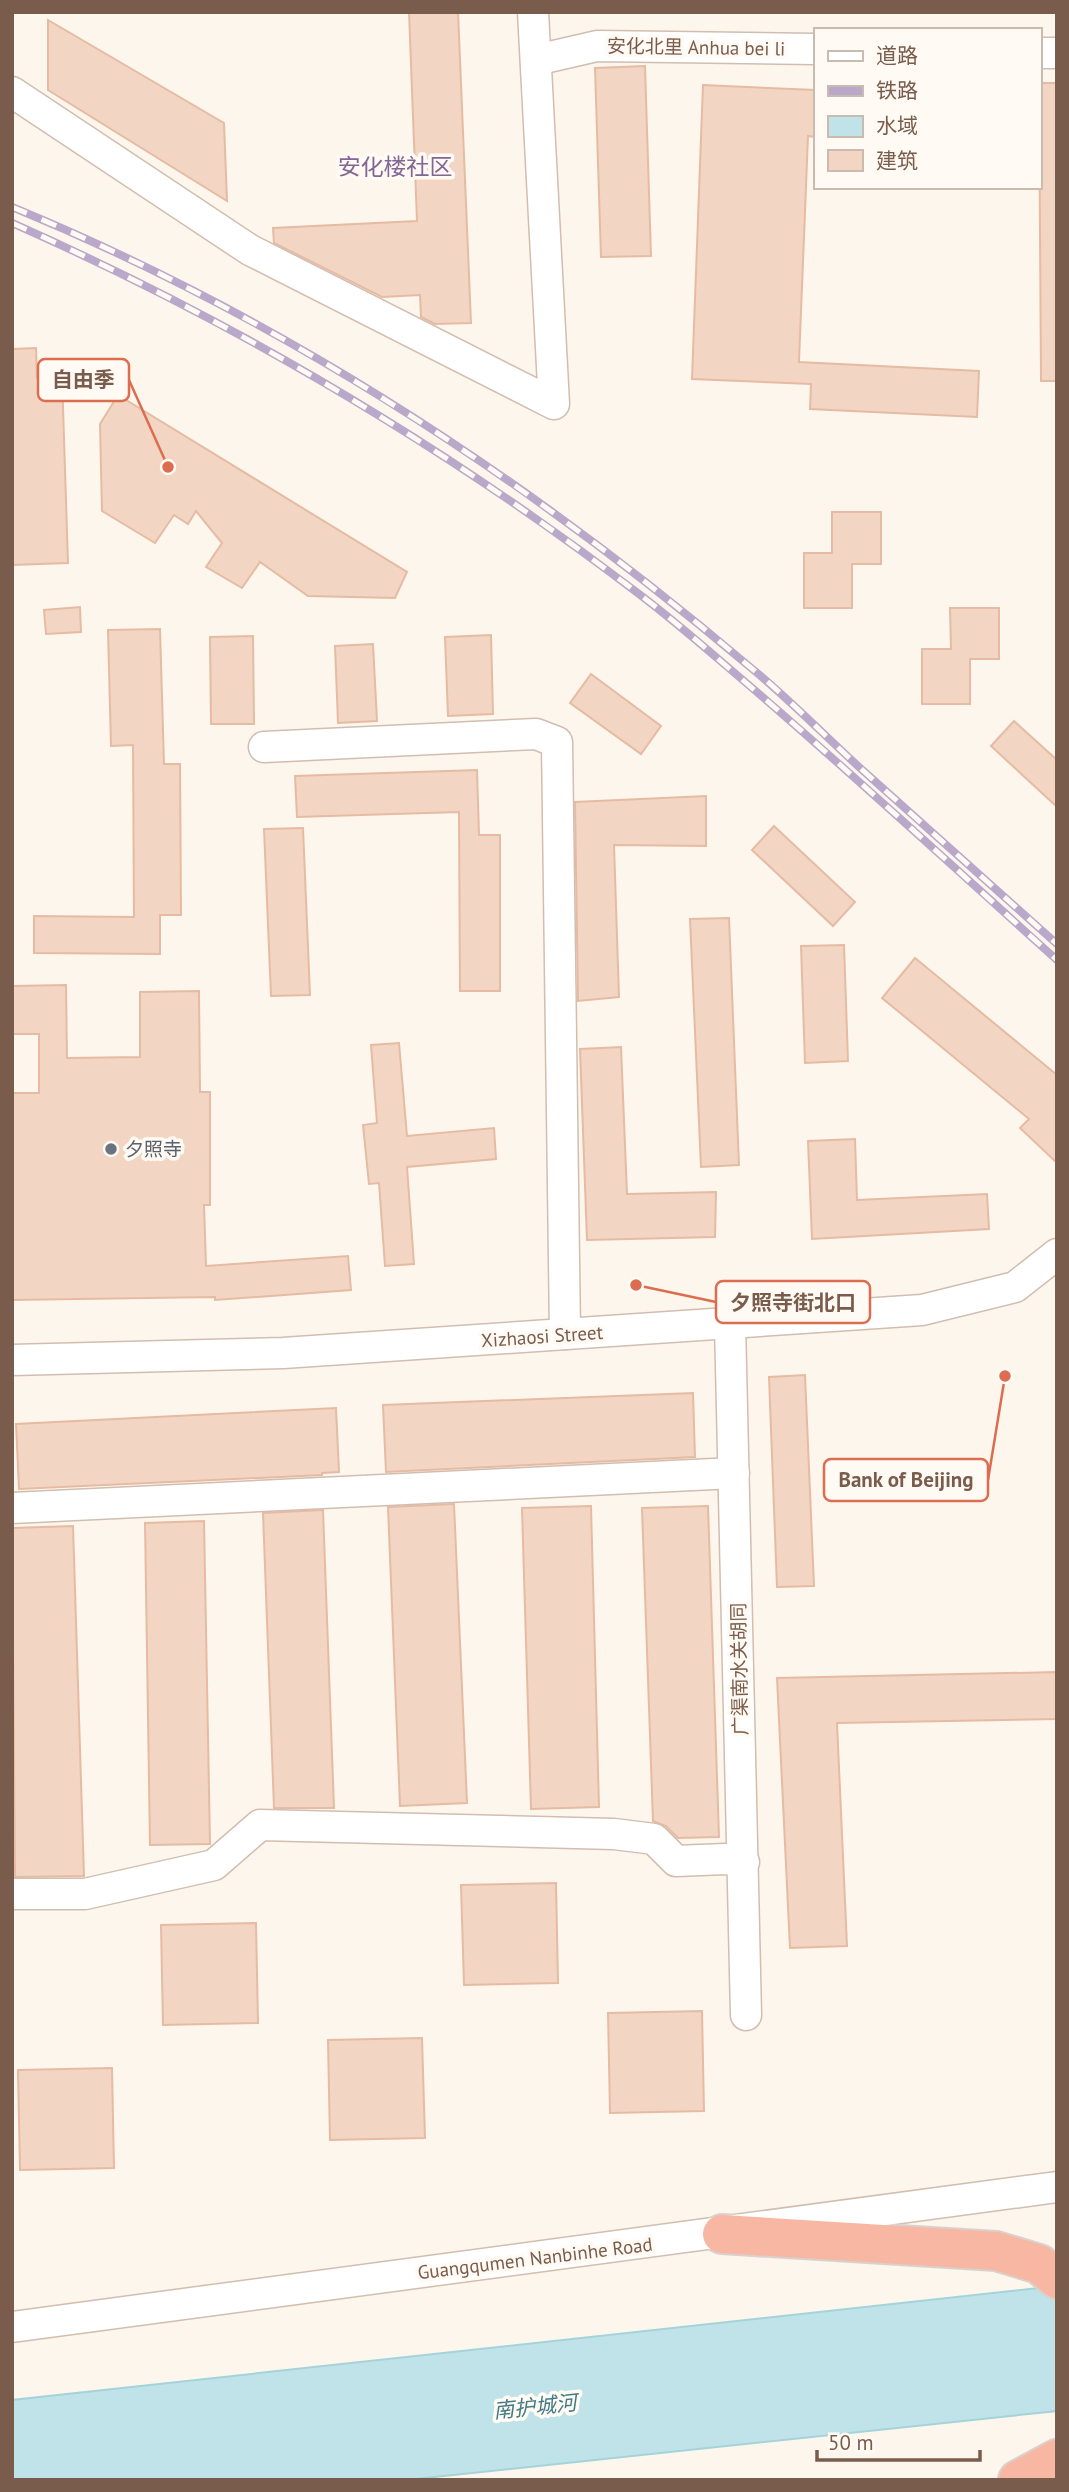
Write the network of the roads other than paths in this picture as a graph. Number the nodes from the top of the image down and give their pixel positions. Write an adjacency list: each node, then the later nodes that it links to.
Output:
1 (533, 12): 3 (street)
2 (814, 49): 3 (street, 安化北里 Anhua bei li)
3 (536, 60): 4 (street)
4 (12, 92)
5 (264, 747): 8 (street)
6 (1057, 1254): 7 (street, Xizhaosi Street)
7 (730, 1323): 8 (street, Xizhaosi Street); 10 (street, 广渠南水关胡同)
8 (565, 1334): 9 (street, Xizhaosi Street)
9 (12, 1360)
10 (734, 1473): 11 (street); 12 (street, 广渠南水关胡同)
11 (12, 1508)
12 (744, 1863): 13 (street); 14 (street, 广渠南水关胡同)
13 (12, 1894)
14 (746, 2015)
15 (1057, 2187): 16 (street, Guangqumen Nanbinhe Road)
16 (722, 2234): 17 (highway); 18 (street, Guangqumen Nanbinhe Road)
17 (1057, 2279)
18 (12, 2327)
19 (1057, 2459): 20 (highway)
20 (1018, 2480)

